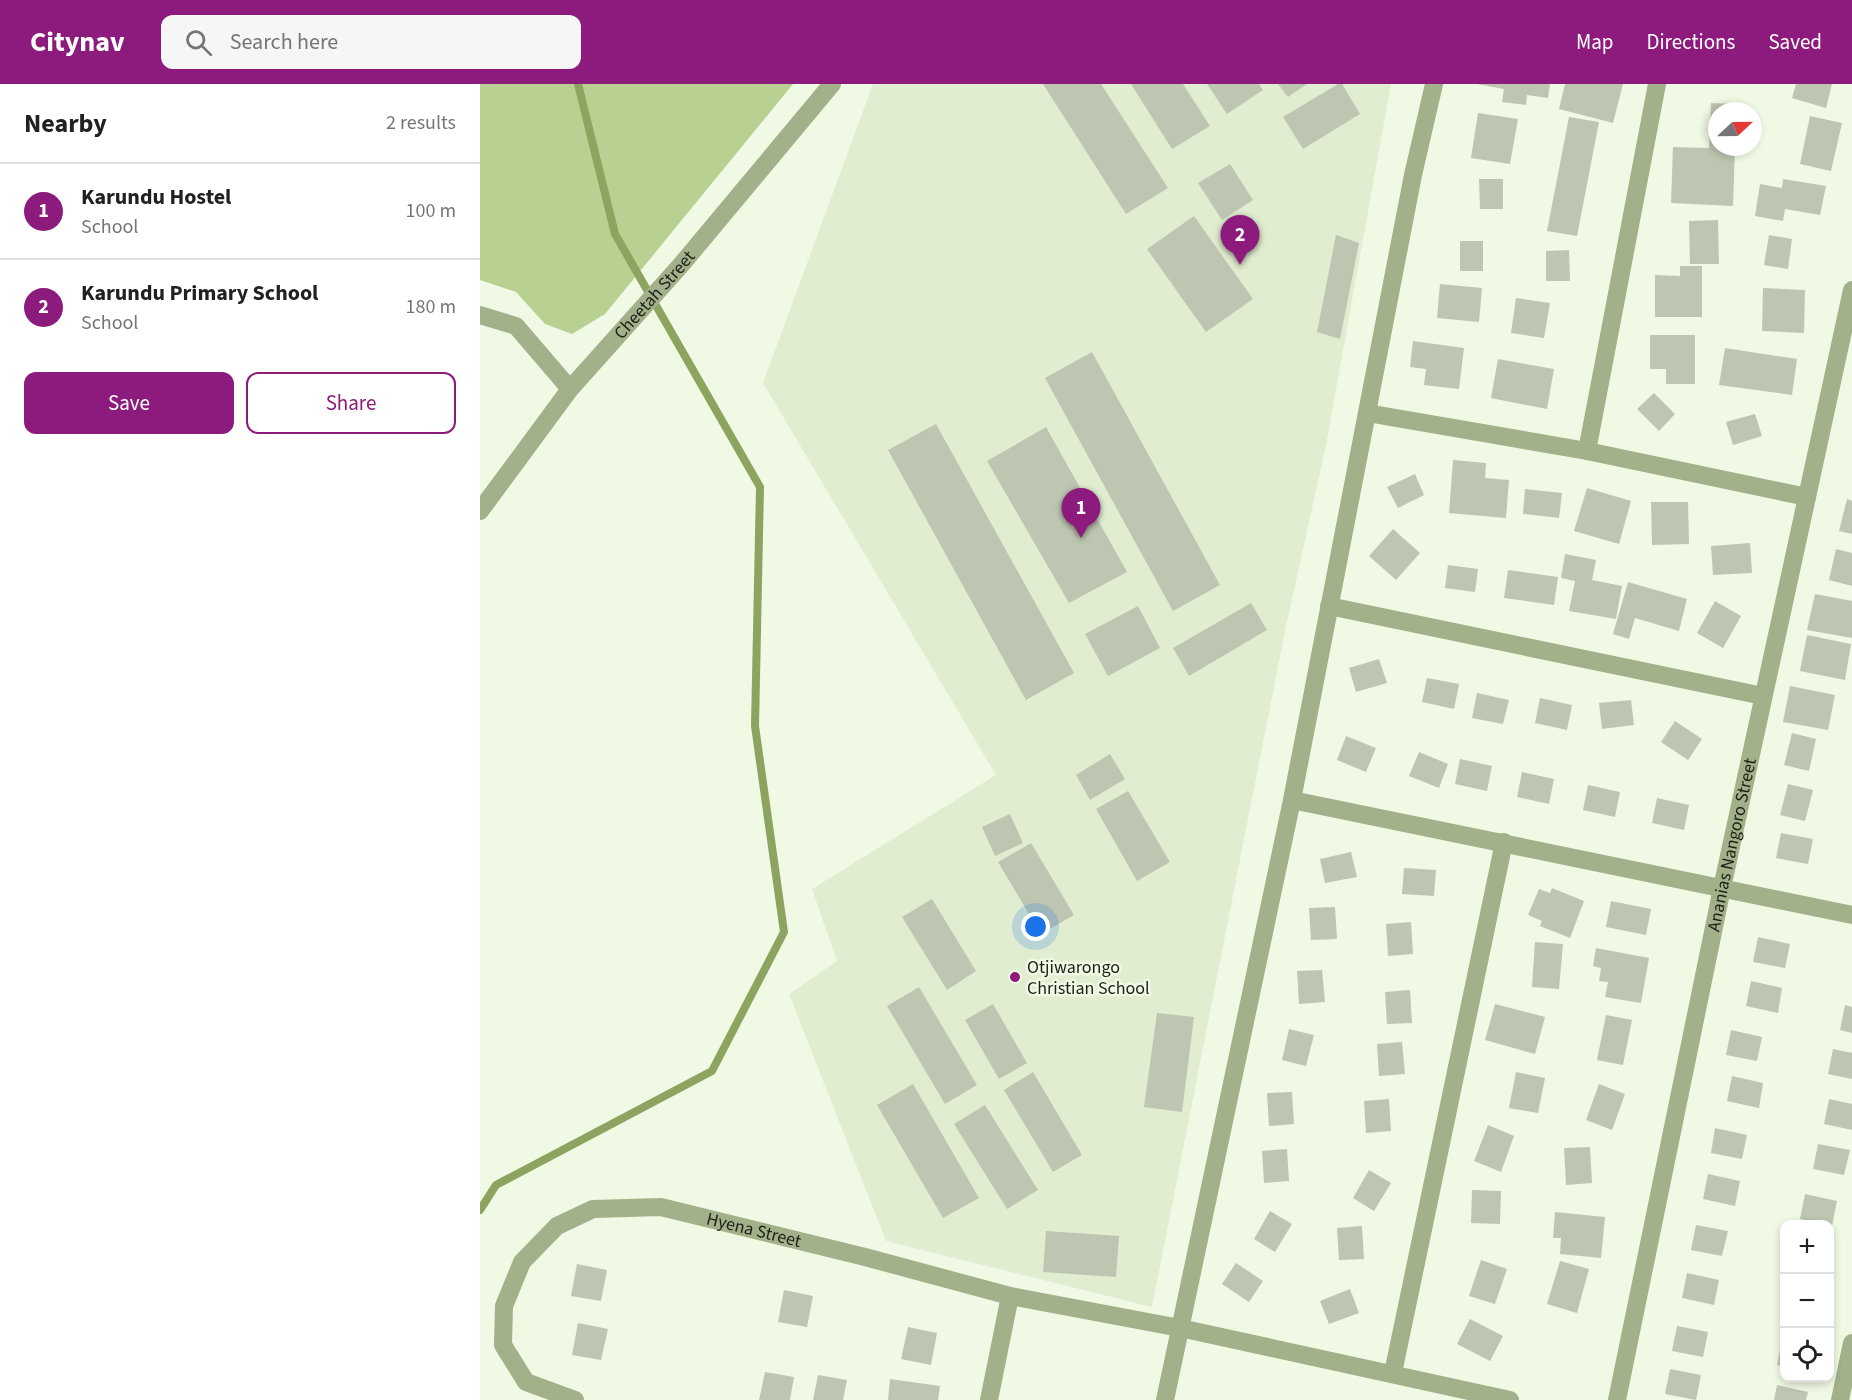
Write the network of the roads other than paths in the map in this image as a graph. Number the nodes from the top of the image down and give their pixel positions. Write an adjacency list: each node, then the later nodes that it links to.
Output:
1 (832, 84): 7 (street, Cheetah Street)
2 (1434, 84): 8 (street)
3 (1657, 84): 9 (street)
4 (1852, 290): 6 (street, Ananias Nangoro Street)
5 (480, 315): 7 (street)
6 (1844, 367): 10 (street, Ananias Nangoro Street)
7 (570, 389): 11 (street, Cheetah Street)
8 (1367, 413): 9 (street); 12 (street)
9 (1587, 451): 10 (street)
10 (1807, 497): 13 (street, Ananias Nangoro Street)
11 (480, 511)
12 (1329, 606): 13 (street); 14 (street)
13 (1763, 696): 16 (street, Ananias Nangoro Street)
14 (1292, 800): 15 (street); 19 (street)
15 (1504, 842): 16 (street); 21 (street)
16 (1722, 888): 17 (street); 26 (street, Ananias Nangoro Street)
17 (1852, 915)
18 (1010, 1296): 19 (street, Hyena Street); 22 (street, Hyena Street); 23 (street)
19 (1180, 1328): 21 (street, Hyena Street); 24 (street)
20 (1852, 1343): 27 (street)
21 (1393, 1373): 25 (street, Hyena Street)
22 (575, 1400)
23 (989, 1400)
24 (1165, 1400)
25 (1510, 1400)
26 (1617, 1400)
27 (1840, 1400)

